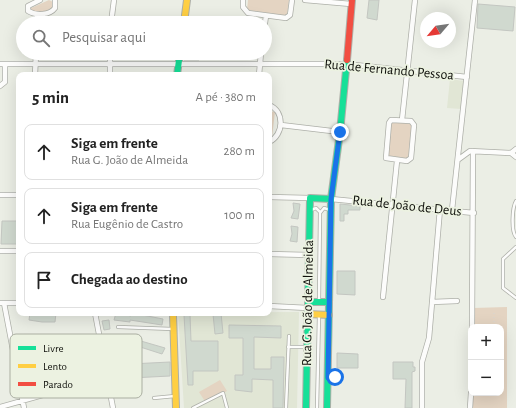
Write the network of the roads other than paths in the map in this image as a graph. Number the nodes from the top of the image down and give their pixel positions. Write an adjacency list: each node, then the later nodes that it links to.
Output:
1 (40, 0): 11 (street)
2 (56, 0): 11 (street)
3 (114, 0): 12 (street)
4 (187, 0): 13 (street)
5 (244, 0): 14 (street)
6 (292, 0): 15 (street)
7 (305, 0): 10 (street)
8 (415, 0): 26 (street)
9 (475, 0): 31 (street)
10 (351, 2): 23 (street, Rua G. João de Almeida)
11 (37, 14)
12 (112, 16)
13 (185, 16)
14 (266, 16)
15 (272, 17)
16 (36, 60): 21 (street)
17 (110, 60): 22 (street)
18 (179, 60): 24 (street)
19 (260, 60): 25 (street)
20 (2, 64): 21 (street, Rua de Fernando Pessoa); 32 (street)
21 (36, 64): 22 (street, Rua de Fernando Pessoa); 27 (street)
22 (110, 64): 24 (street, Rua de Fernando Pessoa); 28 (street)
23 (346, 64): 25 (street, Rua de Fernando Pessoa); 26 (street, Rua de Fernando Pessoa); 36 (street, Rua G. João de Almeida)
24 (178, 65): 25 (street, Rua de Fernando Pessoa); 29 (street)
25 (260, 65): 30 (street)
26 (407, 71): 31 (street, Rua de Fernando Pessoa); 34 (street)
27 (35, 72)
28 (110, 72)
29 (178, 72)
30 (259, 72)
31 (467, 77): 37 (street)
32 (0, 86)
33 (272, 107): 35 (street)
34 (402, 120): 44 (street); 44 (street)
35 (281, 125): 36 (street); 38 (street)
36 (340, 132): 49 (street, Rua G. João de Almeida)
37 (462, 137): 39 (street); 43 (street)
38 (272, 139)
39 (468, 149): 41 (street); 43 (street); 57 (street)
40 (516, 149): 41 (street)
41 (511, 153): 42 (street)
42 (516, 157)
43 (459, 159): 54 (street)
44 (397, 161): 51 (street)
45 (0, 195): 46 (street)
46 (16, 195)
47 (272, 197): 48 (street, Rua de João de Deus)
48 (310, 198): 49 (street, Rua de João de Deus); 55 (street, Rua G. João de Almeida)
49 (331, 199): 51 (street, Rua de João de Deus); 53 (street, Rua G. João de Almeida)
50 (516, 202): 58 (lane)
51 (393, 204): 52 (street, Rua de João de Deus); 64 (street)
52 (440, 209): 54 (street, Rua de João de Deus); 69 (street)
53 (331, 210): 56 (lane); 68 (street, Rua G. João de Almeida)
54 (452, 210): 57 (street, Rua de João de Deus)
55 (310, 212): 56 (lane); 63 (street, Rua G. João de Almeida)
56 (320, 213): 67 (lane)
57 (474, 213): 78 (street)
58 (516, 237)
59 (516, 247): 65 (lane)
60 (0, 251): 61 (street)
61 (16, 251)
62 (272, 254): 63 (street)
63 (309, 255): 73 (street, Rua G. João de Almeida)
64 (382, 297)
65 (516, 298)
66 (457, 301): 69 (street)
67 (319, 302): 68 (street); 73 (street)
68 (329, 302): 75 (street, Rua G. João de Almeida)
69 (432, 302): 105 (street)
70 (2, 303): 71 (street); 83 (street)
71 (16, 303)
72 (272, 306): 73 (street)
73 (308, 308): 74 (street); 85 (street, Rua G. João de Almeida)
74 (319, 315): 75 (street); 103 (lane)
75 (329, 315): 87 (street, Rua G. João de Almeida)
76 (96, 316): 81 (street)
77 (173, 316): 80 (street)
78 (472, 324)
79 (118, 327): 80 (lane)
80 (174, 329): 88 (street)
81 (98, 334)
82 (289, 336): 84 (lane)
83 (10, 338)
84 (288, 347): 85 (lane); 101 (lane)
85 (307, 348): 102 (street, Rua G. João de Almeida)
86 (335, 377): 87 (lane)
87 (328, 378): 104 (street, Rua G. João de Almeida)
88 (175, 396): 93 (lane); 98 (street)
89 (471, 396): 106 (street)
90 (22, 398): 94 (street)
91 (34, 398): 94 (street)
92 (111, 398): 97 (street)
93 (154, 398)
94 (23, 401): 95 (street); 96 (street)
95 (0, 407)
96 (24, 408)
97 (113, 408)
98 (176, 408)
99 (193, 408): 100 (lane)
100 (227, 408)
101 (286, 408)
102 (306, 408)
103 (317, 408)
104 (327, 408)
105 (422, 408)
106 (470, 408)

